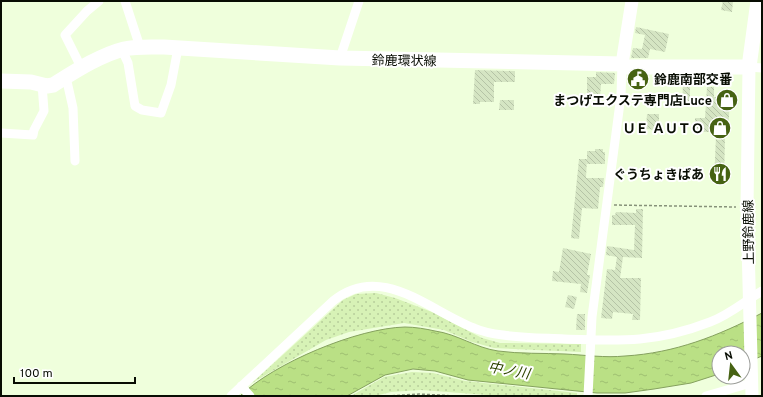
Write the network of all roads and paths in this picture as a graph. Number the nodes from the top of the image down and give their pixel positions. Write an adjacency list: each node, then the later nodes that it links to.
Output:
1 (99, 1): 11 (street)
2 (125, 1): 6 (street)
3 (359, 1): 9 (street)
4 (632, 1): 10 (main road)
5 (758, 1): 12 (main road)
6 (140, 46): 7 (main road, 鈴鹿環状線); 8 (main road, 鈴鹿環状線)
7 (178, 48): 8 (street); 9 (main road, 鈴鹿環状線)
8 (122, 50): 11 (main road, 鈴鹿環状線)
9 (340, 58): 10 (main road, 鈴鹿環状線)
10 (622, 64): 12 (main road, 鈴鹿環状線); 18 (street)
11 (82, 68): 13 (main road, 鈴鹿環状線)
12 (756, 68): 19 (main road, 上野鈴鹿線)
13 (66, 77): 15 (main road, 鈴鹿環状線); 17 (street)
14 (1, 81): 15 (main road, 鈴鹿環状線)
15 (42, 84): 16 (street)
16 (1, 133)
17 (75, 161)
18 (607, 205): 19 (path); 22 (street)
19 (747, 207): 21 (main road, 上野鈴鹿線)
20 (762, 291): 21 (street)
21 (749, 302): 22 (street); 24 (main road, 上野鈴鹿線)
22 (593, 341): 23 (street); 29 (street)
23 (241, 386): 25 (street); 26 (street)
24 (751, 390): 30 (street)
25 (231, 396)
26 (250, 396)
27 (387, 396): 28 (path)
28 (457, 396)
29 (588, 396)
30 (706, 396)

